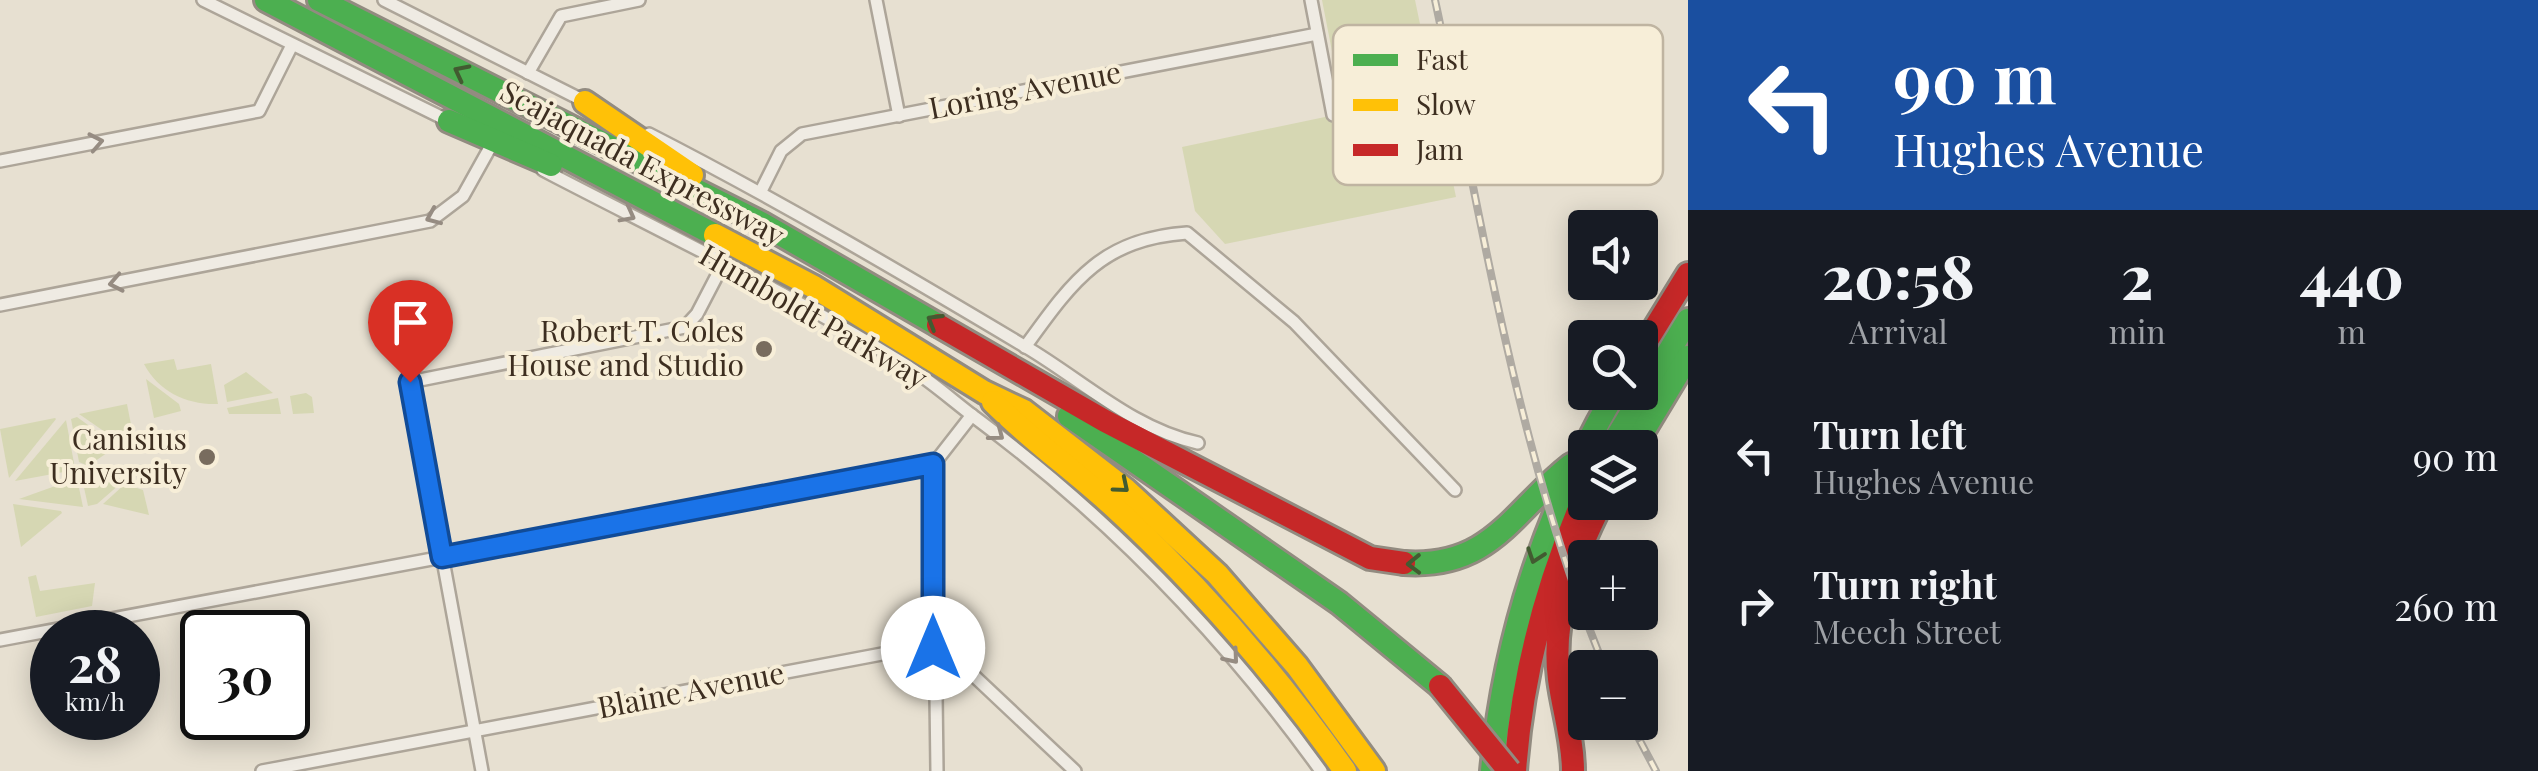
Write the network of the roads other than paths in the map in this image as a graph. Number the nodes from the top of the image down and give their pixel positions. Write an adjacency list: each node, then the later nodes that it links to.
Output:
1 (203, 0): 9 (street, Humboldt Parkway)
2 (266, 0): 17 (highway, Scajaquada Expressway)
3 (319, 0): 19 (highway, Scajaquada Expressway, one-way to 3)
4 (384, 0): 10 (street)
5 (638, 0): 10 (street)
6 (876, 0): 13 (street)
7 (1311, 0): 8 (street)
8 (1318, 34): 12 (street); 13 (street, Loring Avenue)
9 (292, 45): 14 (street, Humboldt Parkway); 16 (street, one-way to 9)
10 (528, 74): 11 (street)
11 (586, 102): 18 (street); 19 (highway)
12 (1333, 115)
13 (899, 116): 18 (street, Loring Avenue)
14 (449, 121): 15 (street, Humboldt Parkway); 17 (highway)
15 (492, 144): 20 (street, Humboldt Parkway, one-way to 20); 22 (street, one-way to 22)
16 (0, 161)
17 (610, 183): 29 (highway, Scajaquada Expressway)
18 (761, 191): 25 (street)
19 (761, 223): 27 (highway, Scajaquada Expressway, one-way to 19)
20 (723, 264): 30 (street, Humboldt Parkway); 40 (street)
21 (1688, 274): 24 (highway)
22 (0, 305)
23 (1688, 320): 31 (highway)
24 (1658, 323)
25 (1025, 346): 33 (street); 37 (street)
26 (1688, 357): 28 (highway)
27 (1018, 371): 35 (highway, one-way to 27); 53 (highway, bridge)
28 (1680, 376): 32 (highway)
29 (984, 392): 50 (highway); 51 (highway, one-way to 51)
30 (972, 415): 34 (street); 49 (street, Humboldt Parkway, one-way to 49)
31 (1621, 430)
32 (1645, 430)
33 (1198, 442)
34 (933, 464): 40 (street); 42 (street)
35 (1568, 469)
36 (1568, 475): 52 (highway, one-way to 52)
37 (1455, 490)
38 (1576, 520): 53 (highway)
39 (1594, 520): 44 (highway)
40 (442, 557): 41 (street); 43 (street)
41 (0, 640)
42 (933, 648): 43 (street, Blaine Avenue); 47 (street); 48 (street)
43 (475, 732): 45 (street, Blaine Avenue); 46 (street)
44 (1576, 764)
45 (262, 771)
46 (482, 771)
47 (937, 771)
48 (1075, 771)
49 (1321, 771)
50 (1345, 771)
51 (1374, 771)
52 (1492, 771)
53 (1512, 771)

